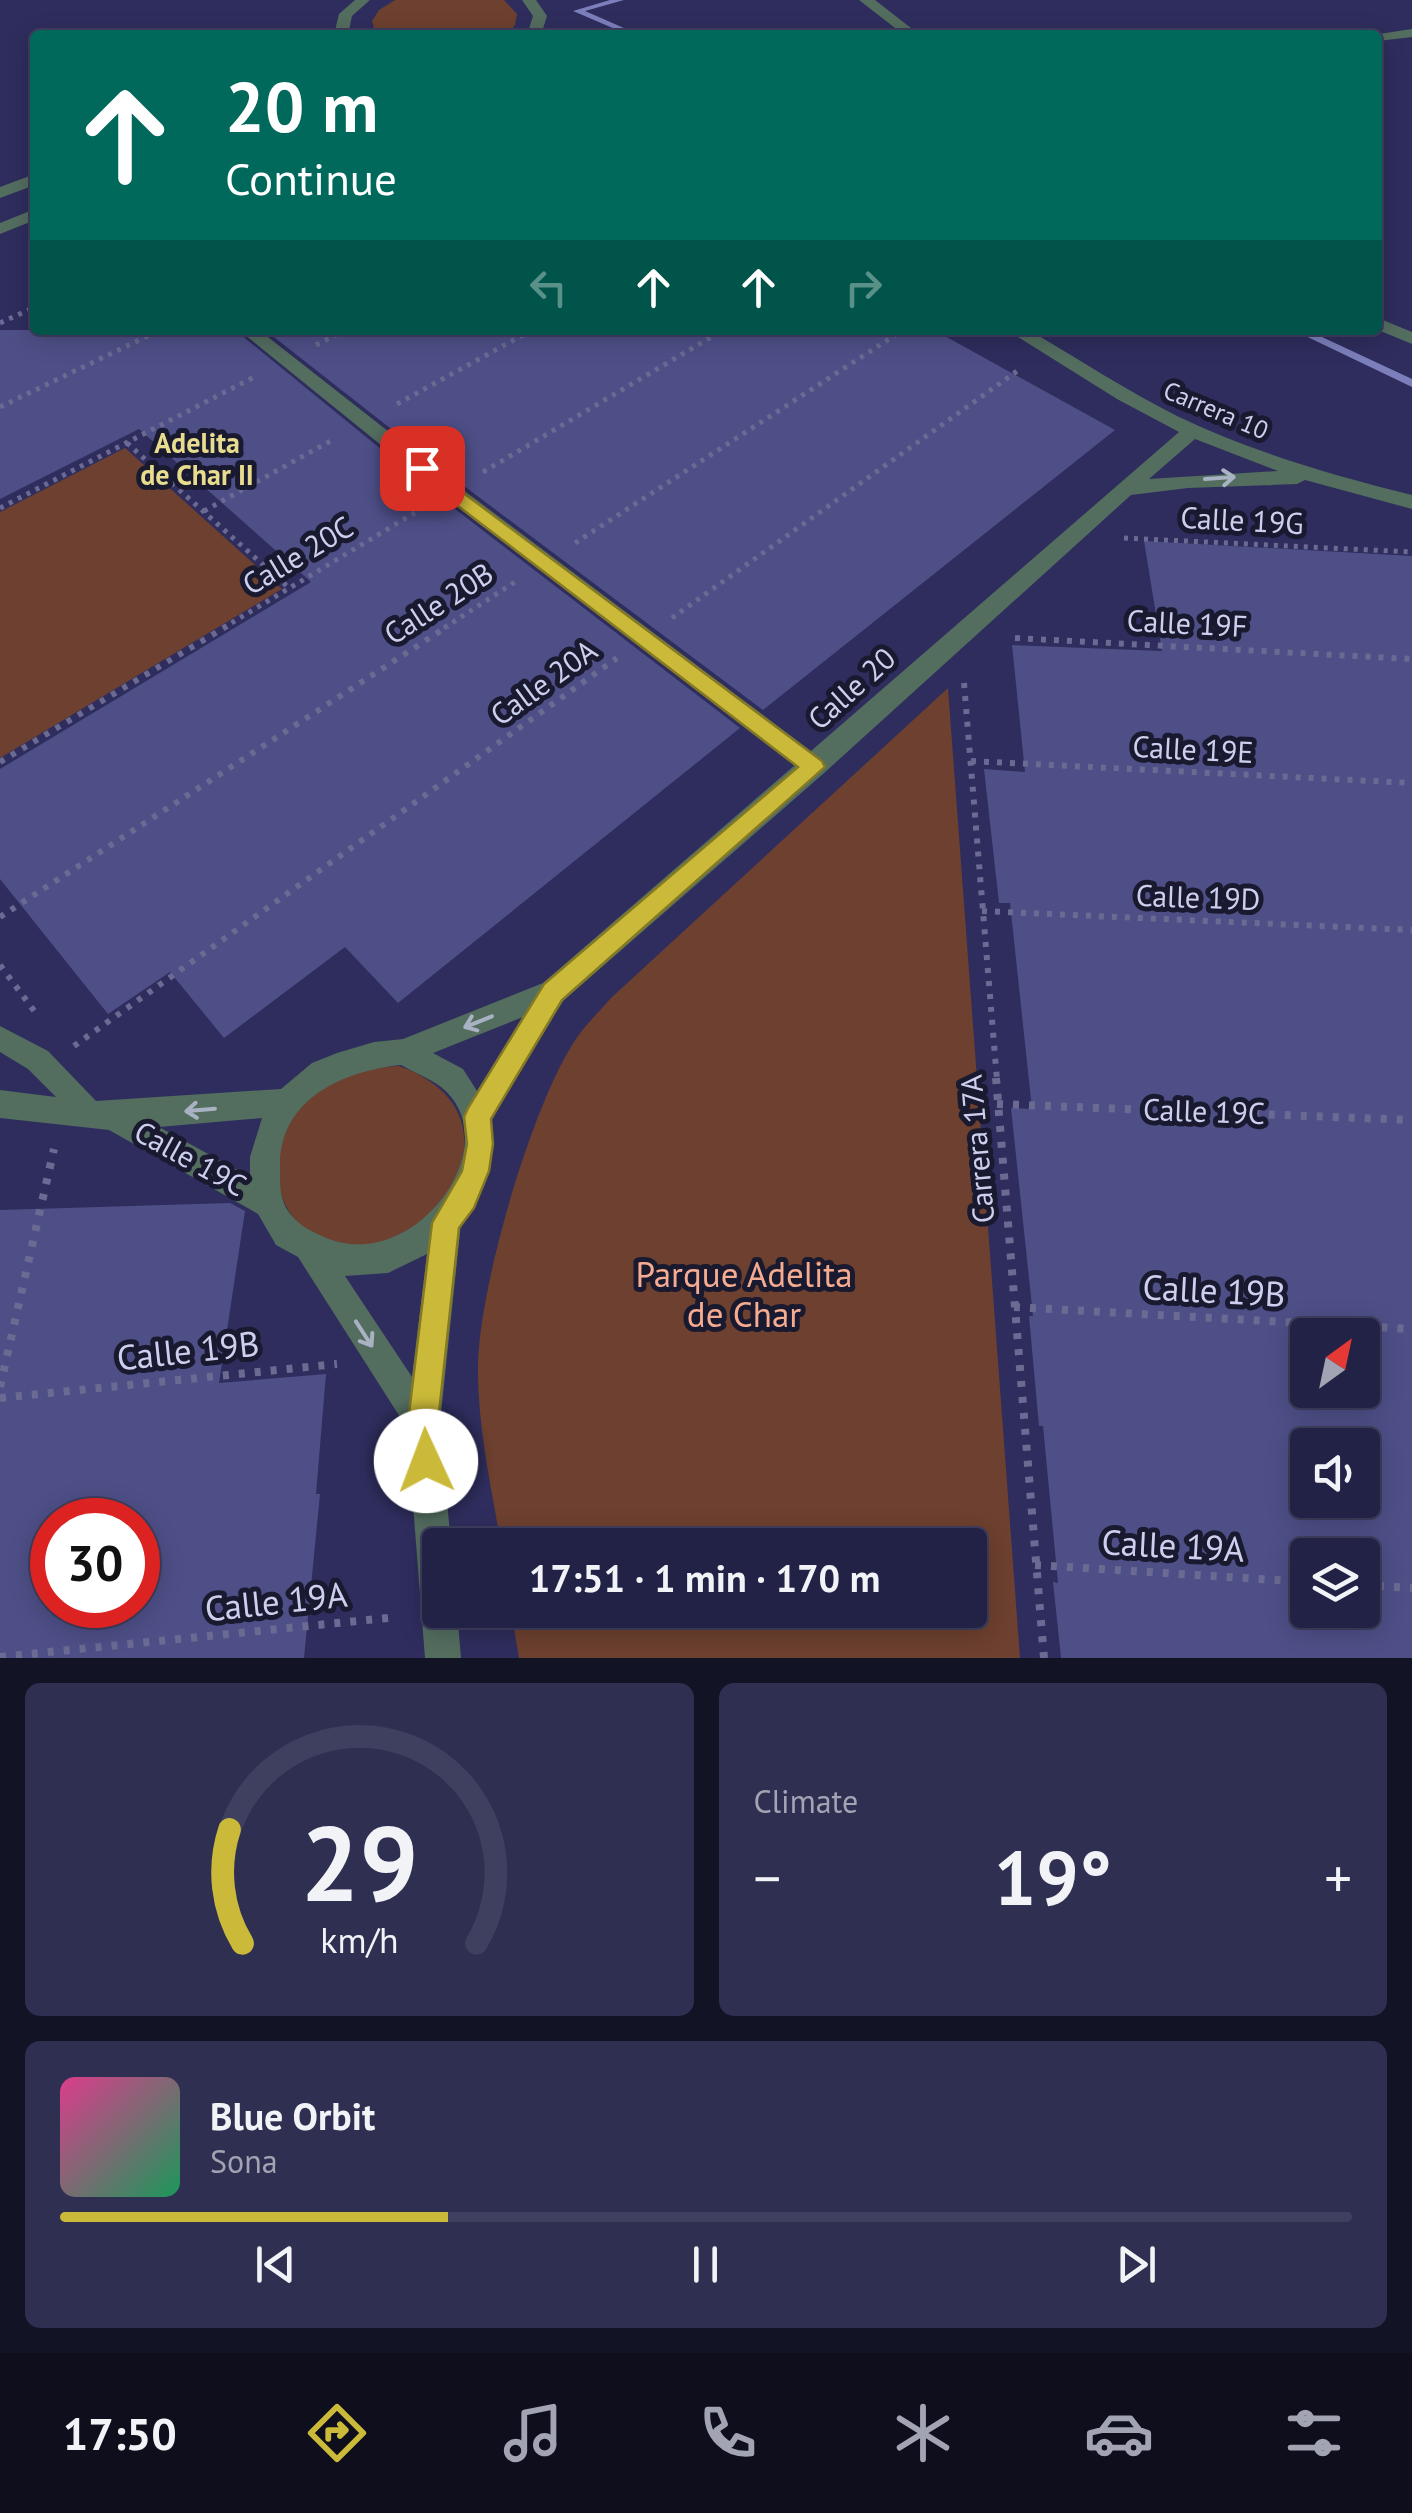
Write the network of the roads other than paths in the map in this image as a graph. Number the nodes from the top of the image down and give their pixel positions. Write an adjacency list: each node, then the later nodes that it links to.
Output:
1 (363, 0): 4 (street)
2 (529, 0): 5 (street)
3 (866, 0): 6 (street)
4 (341, 22)
5 (538, 30)
6 (906, 30)
7 (1412, 32): 8 (street)
8 (1382, 36)
9 (30, 181): 10 (street)
10 (0, 193)
11 (30, 216): 12 (street)
12 (0, 229)
13 (1382, 324): 16 (street)
14 (254, 335): 21 (street)
15 (1025, 335): 17 (street, Carrera 10)
16 (1412, 338)
17 (1192, 431): 18 (street, Carrera 10); 19 (street, Calle 20)
18 (1312, 477): 19 (street, one-way to 18); 20 (street, Carrera 10)
19 (1128, 489): 21 (street, Calle 20)
20 (1412, 502)
21 (814, 767): 22 (street, Calle 20)
22 (553, 992): 24 (street, Calle 20, one-way to 24); 28 (street, Calle 20)
23 (0, 1040): 27 (street)
24 (402, 1052): 25 (street); 28 (street)
25 (286, 1102): 27 (street, Calle 19C, one-way to 27); 29 (street)
26 (0, 1104): 27 (street, Calle 19C)
27 (87, 1113): 29 (street, Calle 19C)
28 (477, 1117): 30 (street)
29 (266, 1202): 31 (street)
30 (446, 1223): 31 (street); 32 (street)
31 (311, 1252): 32 (street, one-way to 32)
32 (423, 1422): 33 (street)
33 (443, 1658)

